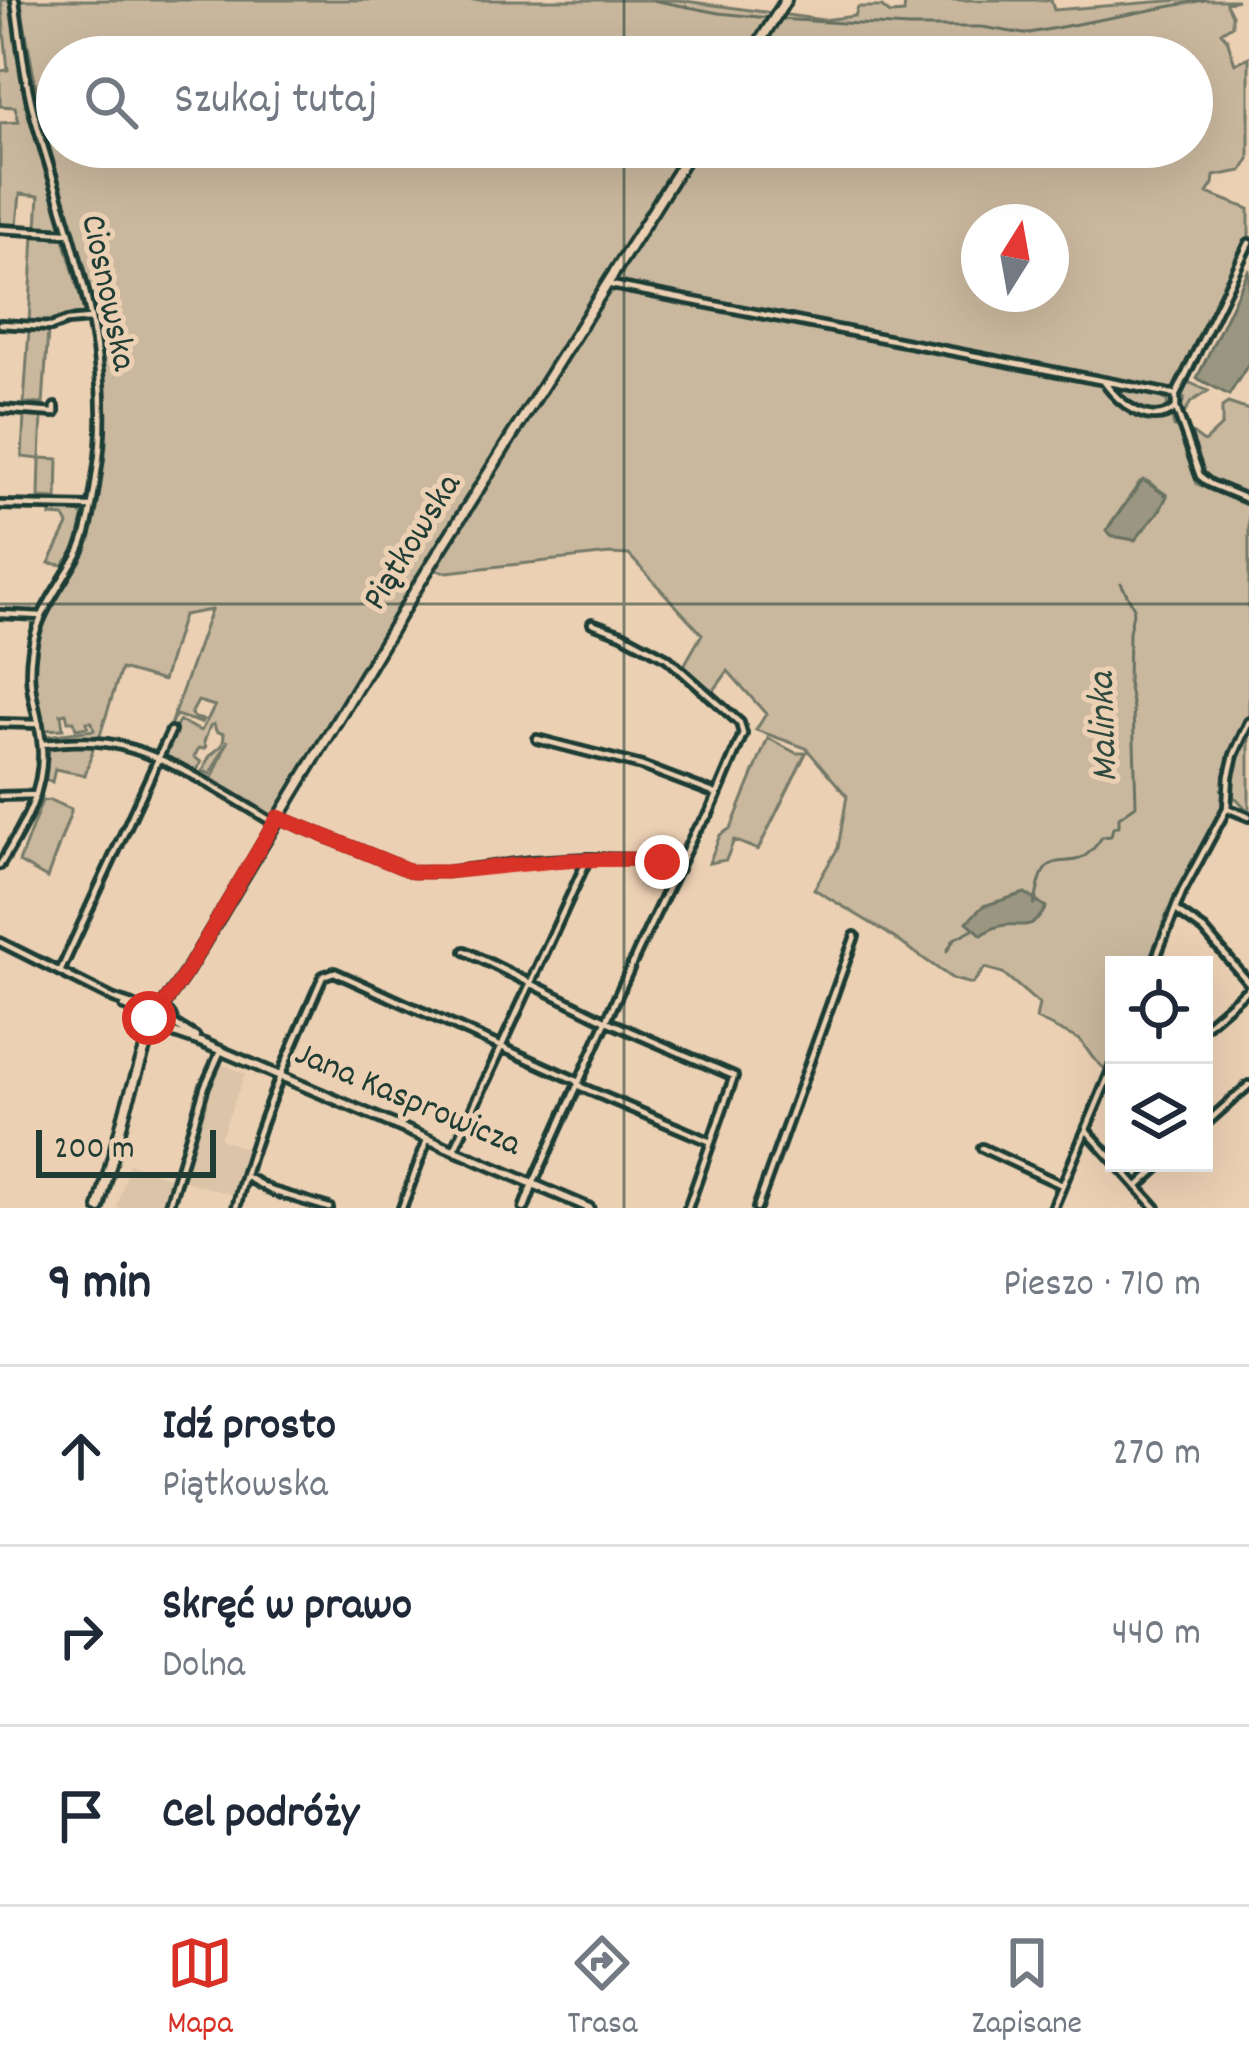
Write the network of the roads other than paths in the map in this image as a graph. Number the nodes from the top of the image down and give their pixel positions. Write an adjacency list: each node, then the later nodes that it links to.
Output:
1 (15, 0): 4 (street, Ciosnowska)
2 (787, 0): 3 (main road)
3 (763, 36)
4 (36, 124)
5 (49, 168): 8 (street, Ciosnowska)
6 (680, 168): 10 (main road, Piątkowska)
7 (0, 229): 8 (street)
8 (69, 234): 11 (street, Ciosnowska)
9 (1249, 243): 14 (street)
10 (606, 284): 13 (street); 36 (main road, Piątkowska)
11 (90, 319): 12 (street); 20 (street, Ciosnowska)
12 (0, 324)
13 (1104, 382): 14 (street); 16 (street)
14 (1176, 395): 16 (street)
15 (55, 407): 17 (street)
16 (1176, 408): 18 (street)
17 (0, 409)
18 (1249, 500)
19 (0, 505): 20 (street)
20 (90, 507): 22 (street, Ciosnowska)
21 (0, 614): 22 (street)
22 (42, 616): 26 (street, Ciosnowska)
23 (592, 622): 31 (street)
24 (1249, 722): 34 (street)
25 (0, 723): 26 (street)
26 (39, 724): 29 (street, Ciosnowska)
27 (171, 731): 30 (street)
28 (537, 739): 31 (street)
29 (42, 745): 30 (street); 32 (street, Ciosnowska)
30 (158, 760): 36 (street); 45 (street)
31 (716, 794): 39 (street)
32 (37, 795): 33 (street); 38 (street, Ciosnowska)
33 (0, 796)
34 (1227, 808): 35 (street); 40 (street)
35 (1249, 817)
36 (276, 820): 37 (street); 50 (main road, Piątkowska)
37 (588, 859): 39 (street); 46 (street)
38 (0, 865)
39 (679, 868): 48 (street)
40 (1175, 909): 44 (street); 47 (street)
41 (855, 937): 80 (street)
42 (0, 942): 45 (street)
43 (465, 951): 46 (street)
44 (1157, 956)
45 (59, 972): 50 (street)
46 (531, 982): 48 (street); 51 (street)
47 (1249, 985): 49 (street)
48 (608, 1019): 54 (street); 60 (street)
49 (1213, 1019)
50 (160, 1022): 52 (street, Jana Kasprowicza); 72 (main road, Piątkowska)
51 (501, 1046): 53 (street); 54 (street); 62 (street)
52 (221, 1050): 53 (street, Jana Kasprowicza); 73 (street)
53 (280, 1076): 59 (street, Jana Kasprowicza); 66 (street)
54 (579, 1082): 60 (street); 67 (street)
55 (1249, 1085): 57 (street)
56 (1105, 1086): 58 (street)
57 (1213, 1117)
58 (1087, 1131): 63 (street); 68 (street)
59 (427, 1139): 62 (street, Jana Kasprowicza); 76 (street)
60 (711, 1142): 79 (street)
61 (982, 1148): 68 (street)
62 (454, 1150): 67 (street, Jana Kasprowicza)
63 (1105, 1151)
64 (1124, 1172): 69 (street)
65 (1153, 1172): 69 (street)
66 (244, 1175): 74 (street); 75 (street)
67 (533, 1184): 77 (street); 78 (street, Jana Kasprowicza)
68 (1062, 1185): 70 (street)
69 (1137, 1187): 82 (street)
70 (1057, 1199): 71 (street); 81 (street)
71 (1064, 1206)
72 (99, 1208)
73 (168, 1208)
74 (236, 1208)
75 (328, 1208)
76 (402, 1208)
77 (524, 1208)
78 (590, 1208)
79 (688, 1208)
80 (757, 1208)
81 (1053, 1208)
82 (1156, 1208)

